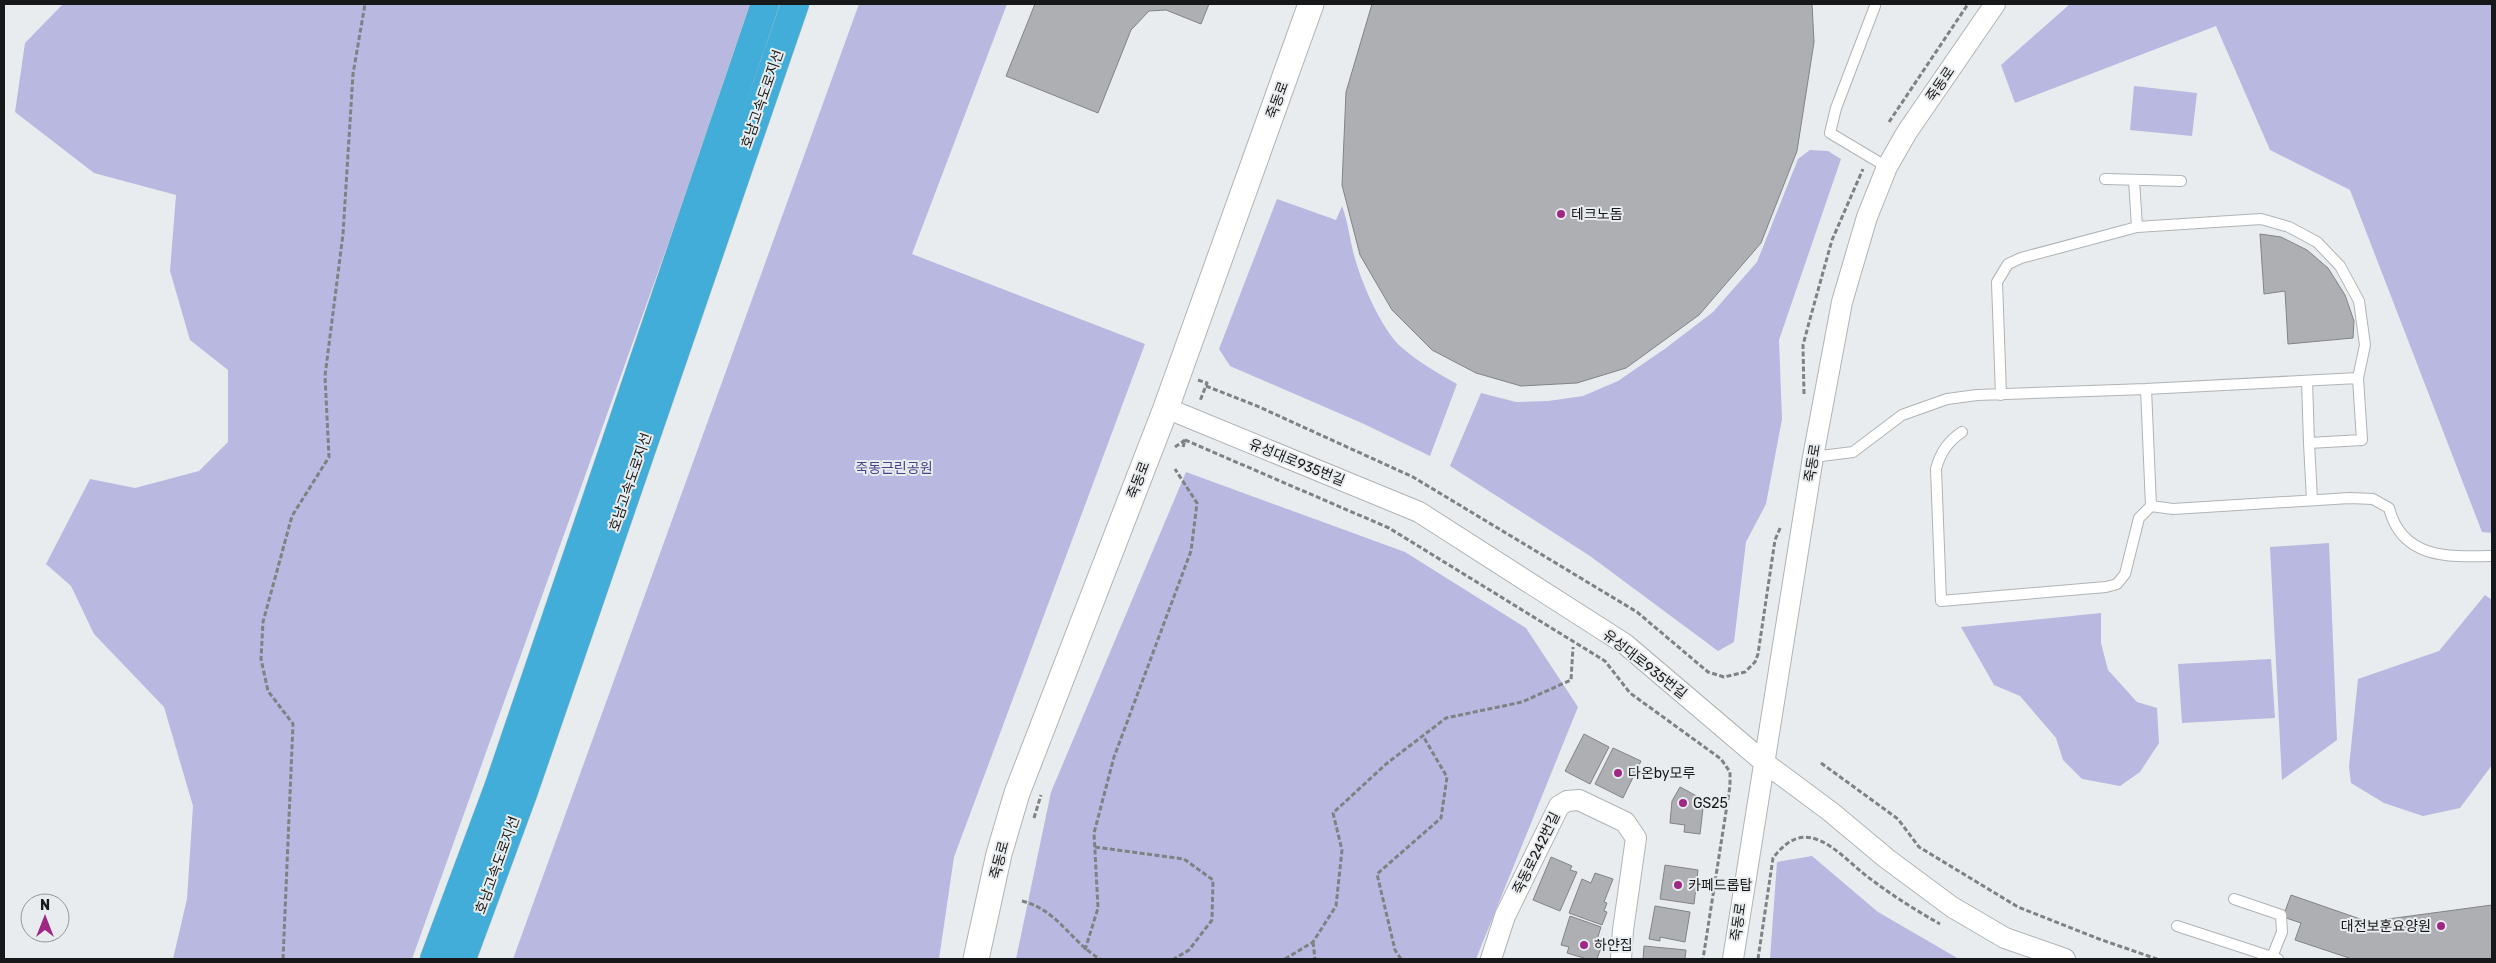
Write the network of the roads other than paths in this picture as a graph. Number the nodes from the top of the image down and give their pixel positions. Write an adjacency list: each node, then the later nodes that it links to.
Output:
1 (765, 4): 27 (highway, 호남고속도로지선)
2 (795, 4): 28 (highway, 호남고속도로지선)
3 (1311, 4): 15 (street, 죽동로)
4 (1995, 4): 6 (street, 죽동로)
5 (1875, 6): 6 (lane)
6 (1887, 167): 18 (street, 죽동로)
7 (2105, 180): 8 (lane)
8 (2134, 180): 9 (lane); 10 (lane)
9 (2180, 181)
10 (2137, 226): 11 (lane); 14 (lane)
11 (2358, 378): 12 (lane); 17 (lane)
12 (2307, 381): 13 (lane); 17 (lane)
13 (2146, 389): 14 (lane); 20 (lane)
14 (2001, 395): 18 (lane)
15 (1166, 408): 22 (street, 유성대로935번길); 29 (street, 죽동로)
16 (1962, 432): 20 (lane)
17 (2309, 443): 19 (lane)
18 (1813, 457): 22 (street, 죽동로)
19 (2312, 500): 20 (lane); 21 (lane)
20 (2151, 506)
21 (2492, 556)
22 (1765, 763): 32 (street, 죽동로); 33 (street, 유성대로935번길)
23 (2234, 900): 26 (lane)
24 (2177, 926): 25 (lane)
25 (2252, 955): 26 (lane)
26 (2275, 958)
27 (434, 959)
28 (462, 959)
29 (976, 959)
30 (1491, 959): 31 (street, 죽동로242번길)
31 (1621, 959)
32 (1733, 959)
33 (2065, 959)

